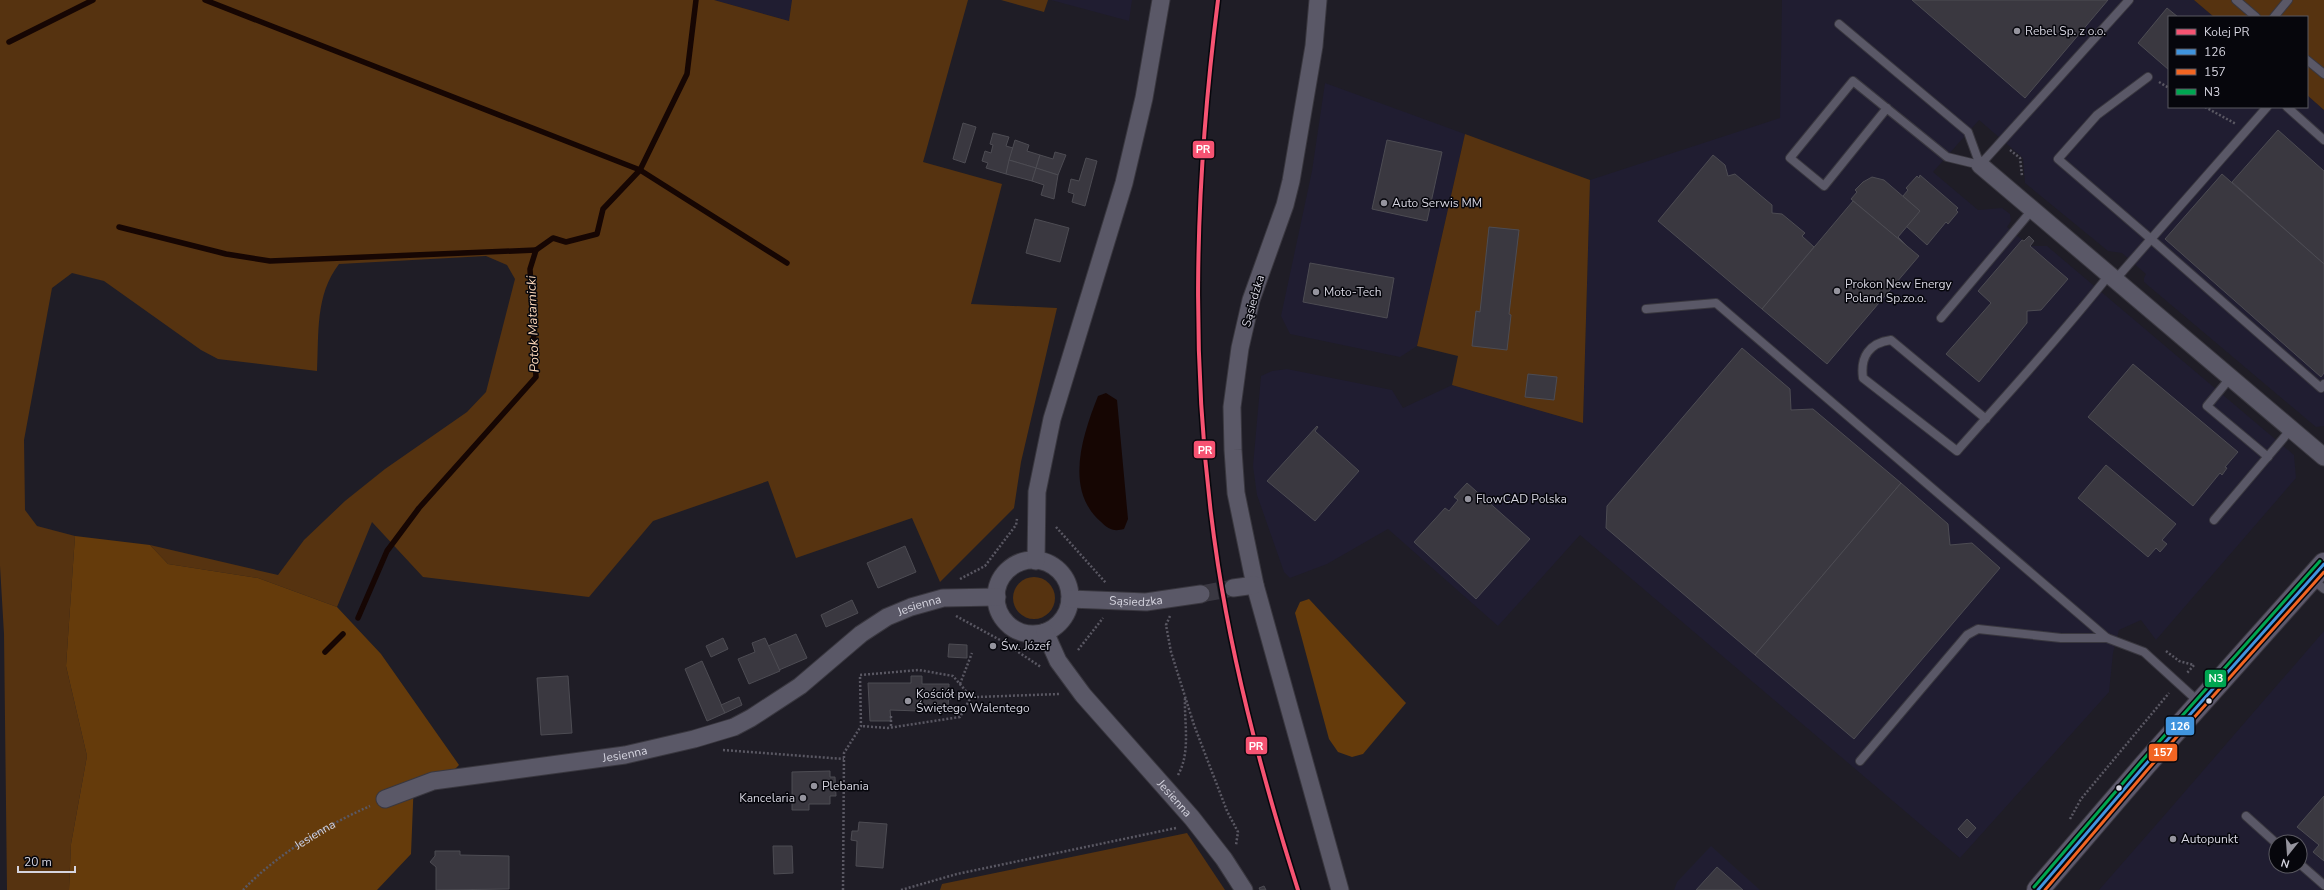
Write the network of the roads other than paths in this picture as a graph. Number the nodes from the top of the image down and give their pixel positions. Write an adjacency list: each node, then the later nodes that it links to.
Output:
1 (1162, 0): 29 (street)
2 (1318, 0): 31 (street, Sąsiedzka)
3 (2129, 0): 16 (lane)
4 (2236, 0): 6 (lane)
5 (2288, 0): 7 (lane)
6 (2255, 16)
7 (2275, 16)
8 (1839, 24): 16 (lane)
9 (2308, 61): 10 (lane)
10 (2324, 74)
11 (2148, 77): 18 (lane)
12 (1887, 108): 12 (lane); 16 (lane)
13 (2266, 108): 18 (lane)
14 (2288, 108): 15 (lane)
15 (2324, 140)
16 (1980, 165): 17 (street)
17 (2032, 210): 19 (street); 21 (lane)
18 (2150, 239): 19 (lane); 23 (lane)
19 (2112, 278): 22 (street); 24 (lane)
20 (1646, 309): 37 (lane)
21 (1941, 318)
22 (2231, 377): 25 (street); 26 (lane)
23 (2324, 384)
24 (1986, 419): 24 (lane)
25 (2292, 428): 26 (lane); 27 (street)
26 (2268, 457): 28 (lane)
27 (2324, 457)
28 (2214, 520)
29 (1036, 561): 34 (street); 35 (street)
30 (2320, 577): 38 (main road)
31 (1255, 585): 32 (street); 46 (street)
32 (1233, 588)
33 (1201, 594): 35 (street, Sąsiedzka)
34 (996, 598): 36 (street); 40 (street, Jesienna)
35 (1070, 599): 36 (street)
36 (1045, 632): 45 (street, Jesienna)
37 (2107, 638): 38 (lane); 39 (lane)
38 (2200, 703): 47 (main road)
39 (1860, 760)
40 (385, 799)
41 (2246, 816): 42 (lane)
42 (2268, 836)
43 (2308, 871): 44 (lane)
44 (2324, 886)
45 (1244, 890)
46 (1340, 890)
47 (2038, 890)

